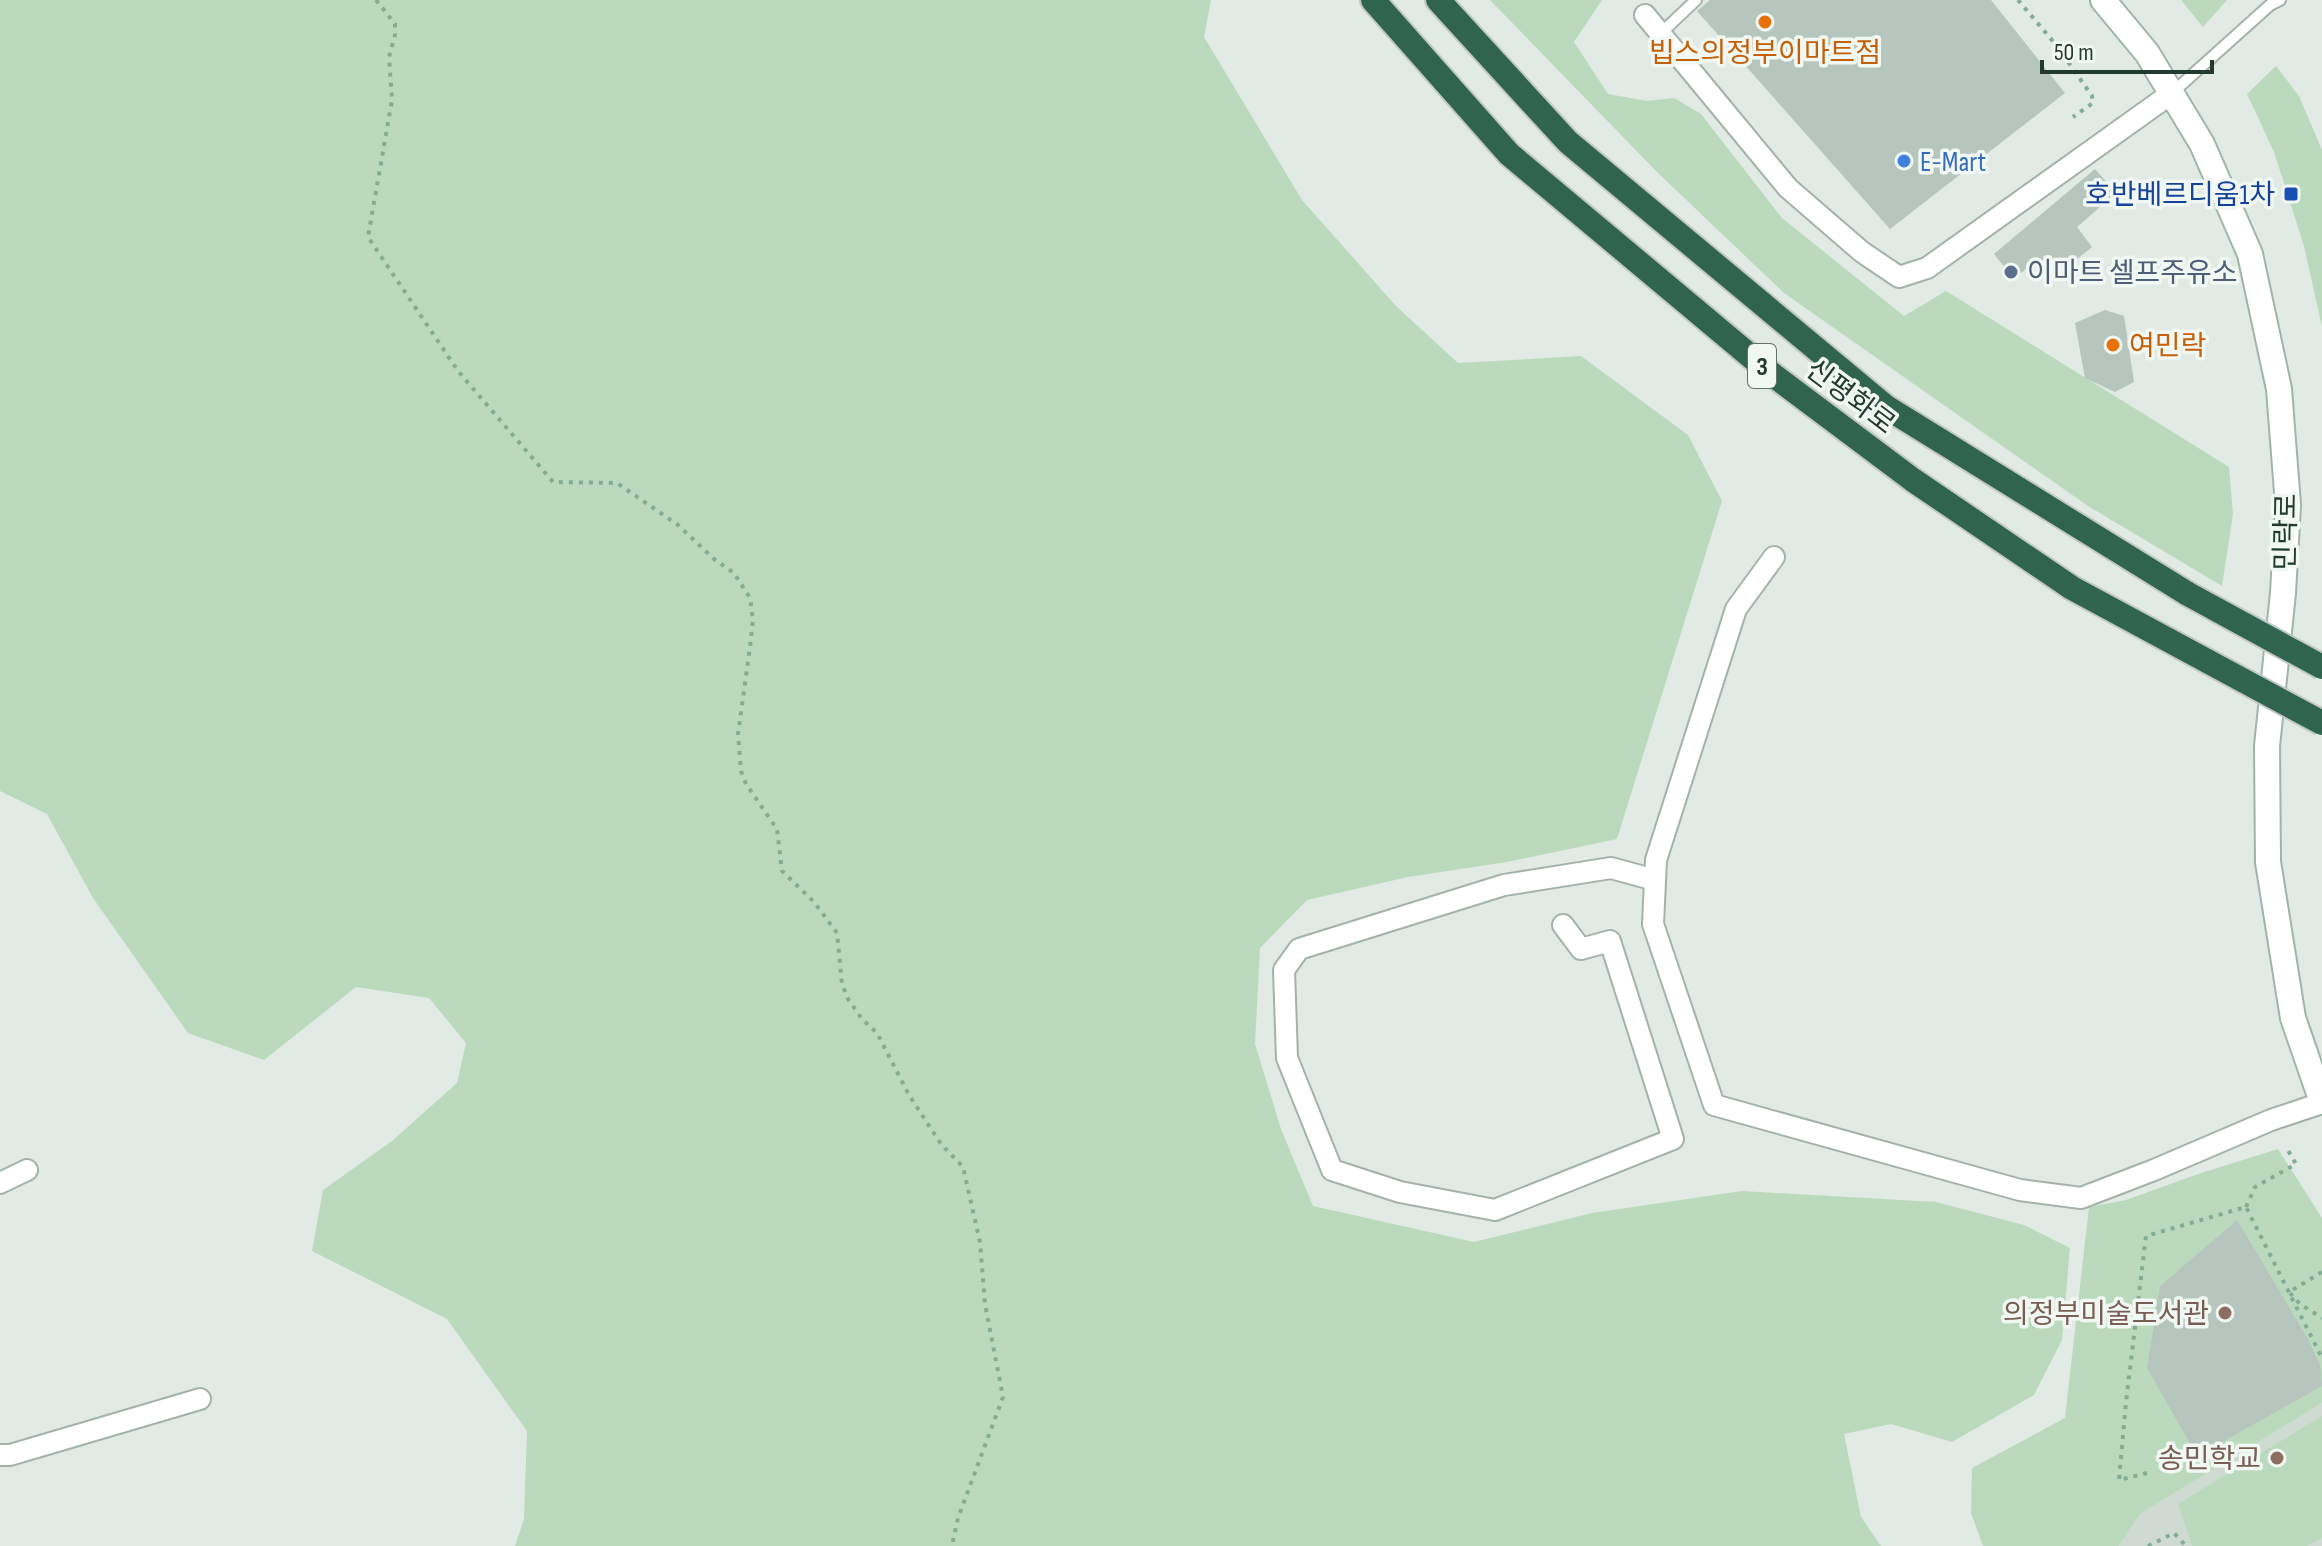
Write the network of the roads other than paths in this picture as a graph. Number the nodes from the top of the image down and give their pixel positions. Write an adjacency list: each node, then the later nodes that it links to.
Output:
1 (1373, 0): 11 (highway, 신평화로 / 3, bridge)
2 (1438, 0): 10 (highway, 신평화로 / 3, bridge)
3 (1696, 0): 7 (lane)
4 (2103, 0): 8 (main road, 민락로)
5 (2280, 0): 8 (lane)
6 (1647, 11): 7 (street)
7 (1660, 34): 8 (street)
8 (2172, 93): 14 (main road, 민락로)
9 (1774, 557): 12 (street)
10 (2322, 667)
11 (2322, 723)
12 (1655, 880): 13 (street); 14 (street)
13 (1563, 925)
14 (2322, 1102)
15 (27, 1170): 16 (street)
16 (0, 1183)
17 (200, 1399): 18 (street)
18 (0, 1455)

